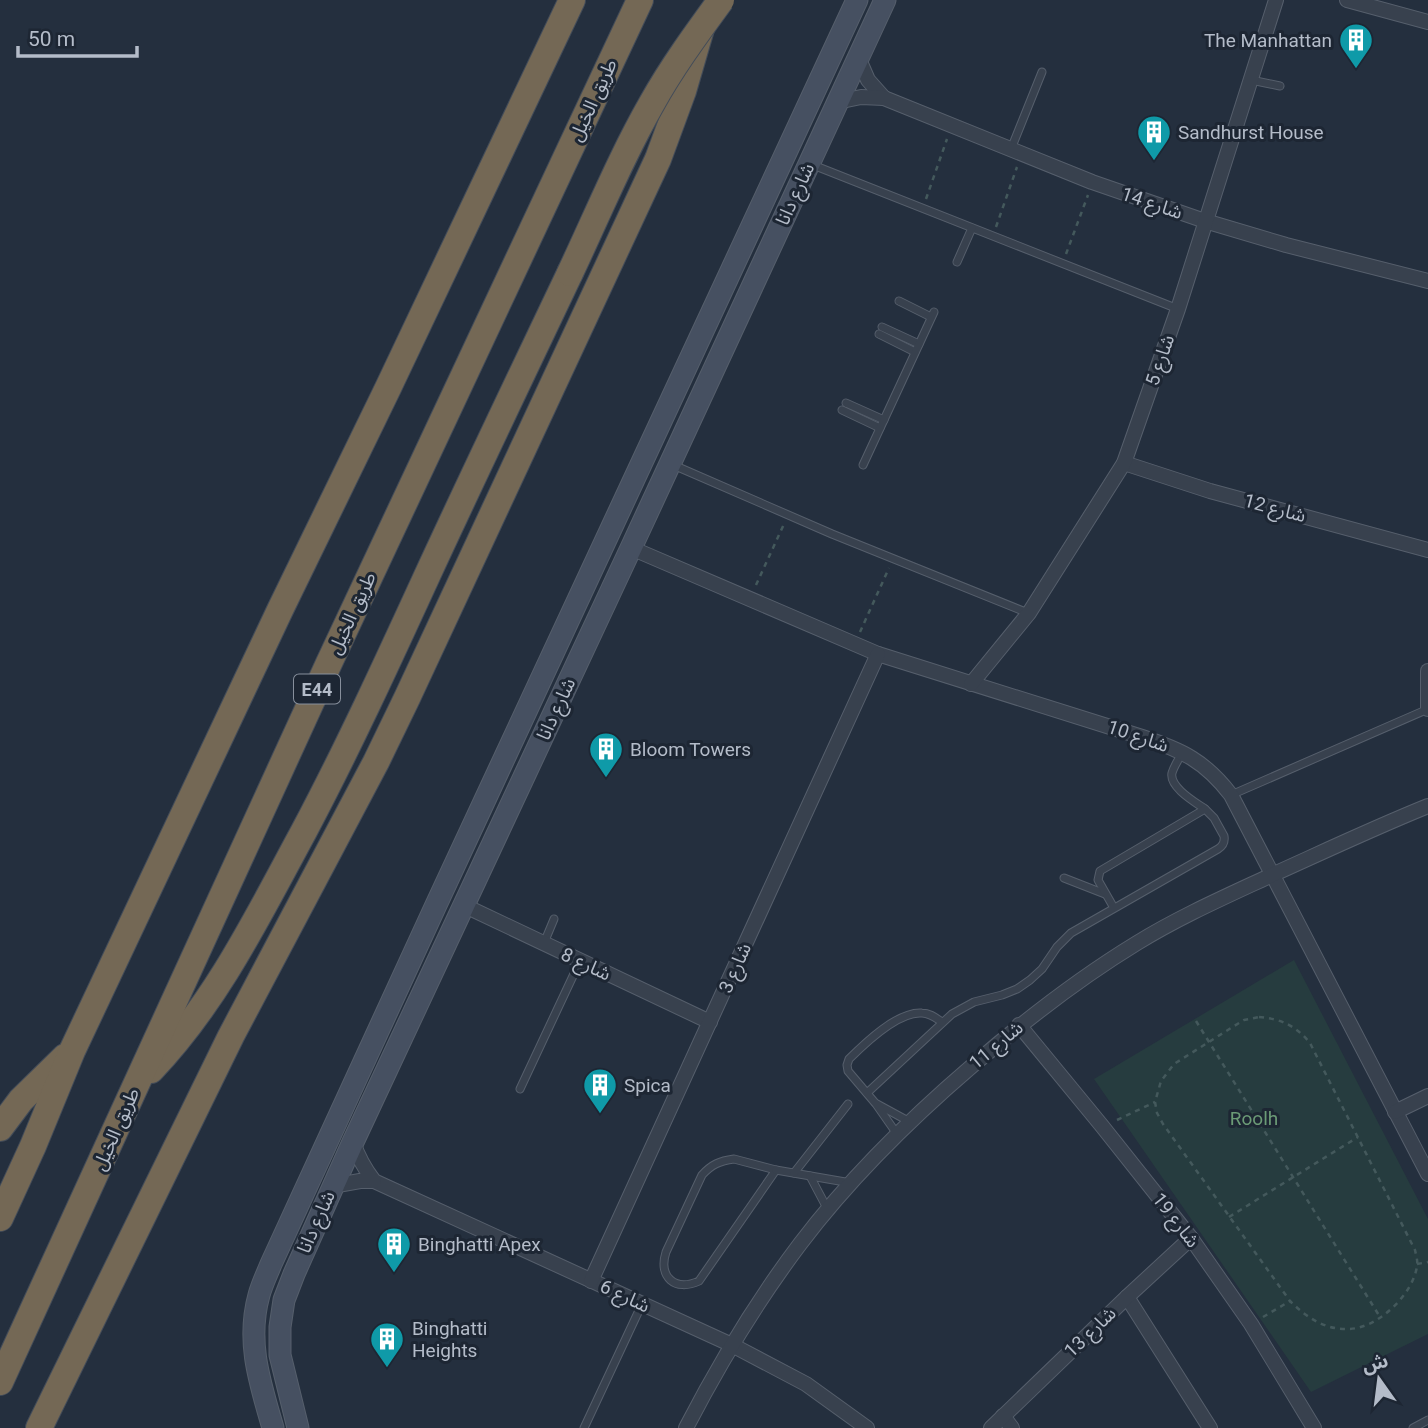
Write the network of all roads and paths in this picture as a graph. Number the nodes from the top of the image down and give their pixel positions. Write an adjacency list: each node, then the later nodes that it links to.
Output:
1 (572, 0): 68 (highway)
2 (640, 0): 69 (highway, طريق الخيل / E44)
3 (707, 0): 107 (highway)
4 (722, 0): 69 (highway, bridge)
5 (857, 0): 38 (street, شارع دانا)
6 (885, 0): 10 (street, شارع دانا)
7 (1276, 0): 12 (street, شارع 5)
8 (1347, 0): 9 (street)
9 (1428, 22)
10 (858, 57): 14 (street); 15 (street, شارع دانا)
11 (1042, 72): 17 (lane)
12 (1251, 80): 13 (lane); 21 (street, شارع 5)
13 (1280, 86)
14 (884, 99): 15 (street, شارع 14); 16 (street, شارع 14)
15 (837, 102): 18 (street, شارع دانا)
16 (952, 126): 17 (street, شارع 14); 20 (path)
17 (1016, 152): 19 (street, شارع 14); 23 (path)
18 (809, 164): 20 (lane); 34 (street, شارع دانا)
19 (1092, 182): 21 (street, شارع 14); 25 (path)
20 (923, 209): 22 (lane)
21 (1205, 221): 26 (street, شارع 14); 28 (street, شارع 5)
22 (972, 228): 23 (lane); 24 (lane)
23 (992, 236): 25 (lane)
24 (957, 262)
25 (1063, 264): 28 (lane)
26 (1428, 281)
27 (899, 301): 30 (lane)
28 (1178, 309): 33 (street, شارع 5)
29 (880, 330): 30 (lane)
30 (917, 348): 31 (lane)
31 (884, 420): 32 (lane); 32 (lane)
32 (880, 428): 35 (lane)
33 (1124, 463): 41 (street, شارع 12); 44 (street, شارع 5)
34 (670, 464): 36 (lane); 40 (street, شارع دانا)
35 (863, 465)
36 (788, 515): 39 (lane); 43 (path)
37 (836, 524): 39 (lane)
38 (609, 533): 40 (street); 40 (street); 57 (street, شارع دانا)
39 (832, 534): 42 (lane)
40 (632, 546): 43 (street, شارع 10); 58 (street, شارع دانا)
41 (1428, 550)
42 (893, 559): 44 (lane); 45 (path)
43 (750, 599): 45 (street, شارع 10)
44 (1029, 613): 48 (street, شارع 5)
45 (854, 644): 46 (street, شارع 10)
46 (878, 654): 48 (street, شارع 10); 64 (street, شارع 3)
47 (1428, 671): 49 (street)
48 (971, 684): 50 (street, شارع 10)
49 (1428, 709): 51 (lane)
50 (1182, 752): 51 (street, شارع 10); 53 (lane)
51 (1231, 795): 54 (street, شارع 10)
52 (1428, 806): 54 (street, شارع 11)
53 (1205, 809): 56 (lane); 59 (lane)
54 (1272, 875): 66 (street, شارع 11); 76 (street, شارع 10)
55 (1064, 878): 56 (lane)
56 (1105, 894): 59 (lane)
57 (440, 897): 58 (street); 58 (street); 108 (street, شارع دانا)
58 (462, 907): 61 (street, شارع 8); 82 (street, شارع دانا)
59 (1114, 908): 65 (lane)
60 (554, 919): 61 (lane)
61 (544, 943): 62 (street, شارع 8)
62 (580, 961): 64 (street, شارع 8); 70 (lane)
63 (1196, 1021): 67 (path)
64 (710, 1022): 97 (street, شارع 3)
65 (942, 1022): 71 (lane); 71 (lane)
66 (1019, 1025): 77 (street, شارع 11); 78 (street, شارع 19)
67 (1209, 1041): 73 (path); 81 (path); 87 (path)
68 (72, 1051): 79 (highway); 93 (highway)
69 (135, 1087): 104 (highway, طريق الخيل / E44)
70 (520, 1089)
71 (867, 1093): 75 (lane)
72 (1428, 1096): 76 (street)
73 (1155, 1102): 78 (path); 92 (path)
74 (848, 1104): 84 (lane)
75 (876, 1104): 77 (lane); 80 (lane)
76 (1395, 1112): 85 (street, شارع 10)
77 (909, 1122): 80 (street, شارع 11)
78 (1102, 1126): 94 (street, شارع 19)
79 (0, 1128)
80 (897, 1134): 89 (street, شارع 11)
81 (1358, 1137): 87 (path); 96 (path)
82 (353, 1142): 88 (street); 90 (street, شارع دانا)
83 (776, 1170): 83 (lane); 84 (lane)
84 (794, 1173): 86 (lane)
85 (1428, 1174)
86 (810, 1176): 89 (lane); 91 (lane)
87 (1293, 1177): 92 (path); 101 (path)
88 (374, 1181): 90 (street); 97 (street, شارع 6)
89 (851, 1183): 91 (street, شارع 11)
90 (332, 1186): 109 (street, شارع دانا)
91 (828, 1210): 103 (street, شارع 11)
92 (1230, 1217): 99 (path)
93 (0, 1218)
94 (1191, 1238): 98 (street, شارع 13); 102 (street, شارع 19)
95 (1428, 1262): 96 (path)
96 (1417, 1265): 101 (path)
97 (592, 1281): 100 (street, شارع 6)
98 (1127, 1297): 106 (street, شارع 13); 114 (street)
99 (1290, 1301): 101 (path); 102 (path)
100 (642, 1304): 103 (street, شارع 6); 110 (lane)
101 (1380, 1317)
102 (1251, 1324): 115 (street, شارع 19)
103 (732, 1345): 111 (street, شارع 11); 112 (street, شارع 6)
104 (0, 1382)
105 (1428, 1420): 116 (lane)
106 (1007, 1422): 113 (street, شارع 13)
107 (40, 1428)
108 (272, 1428)
109 (298, 1428)
110 (584, 1428)
111 (686, 1428)
112 (867, 1428)
113 (991, 1428)
114 (1210, 1428)
115 (1314, 1428)
116 (1413, 1428)

